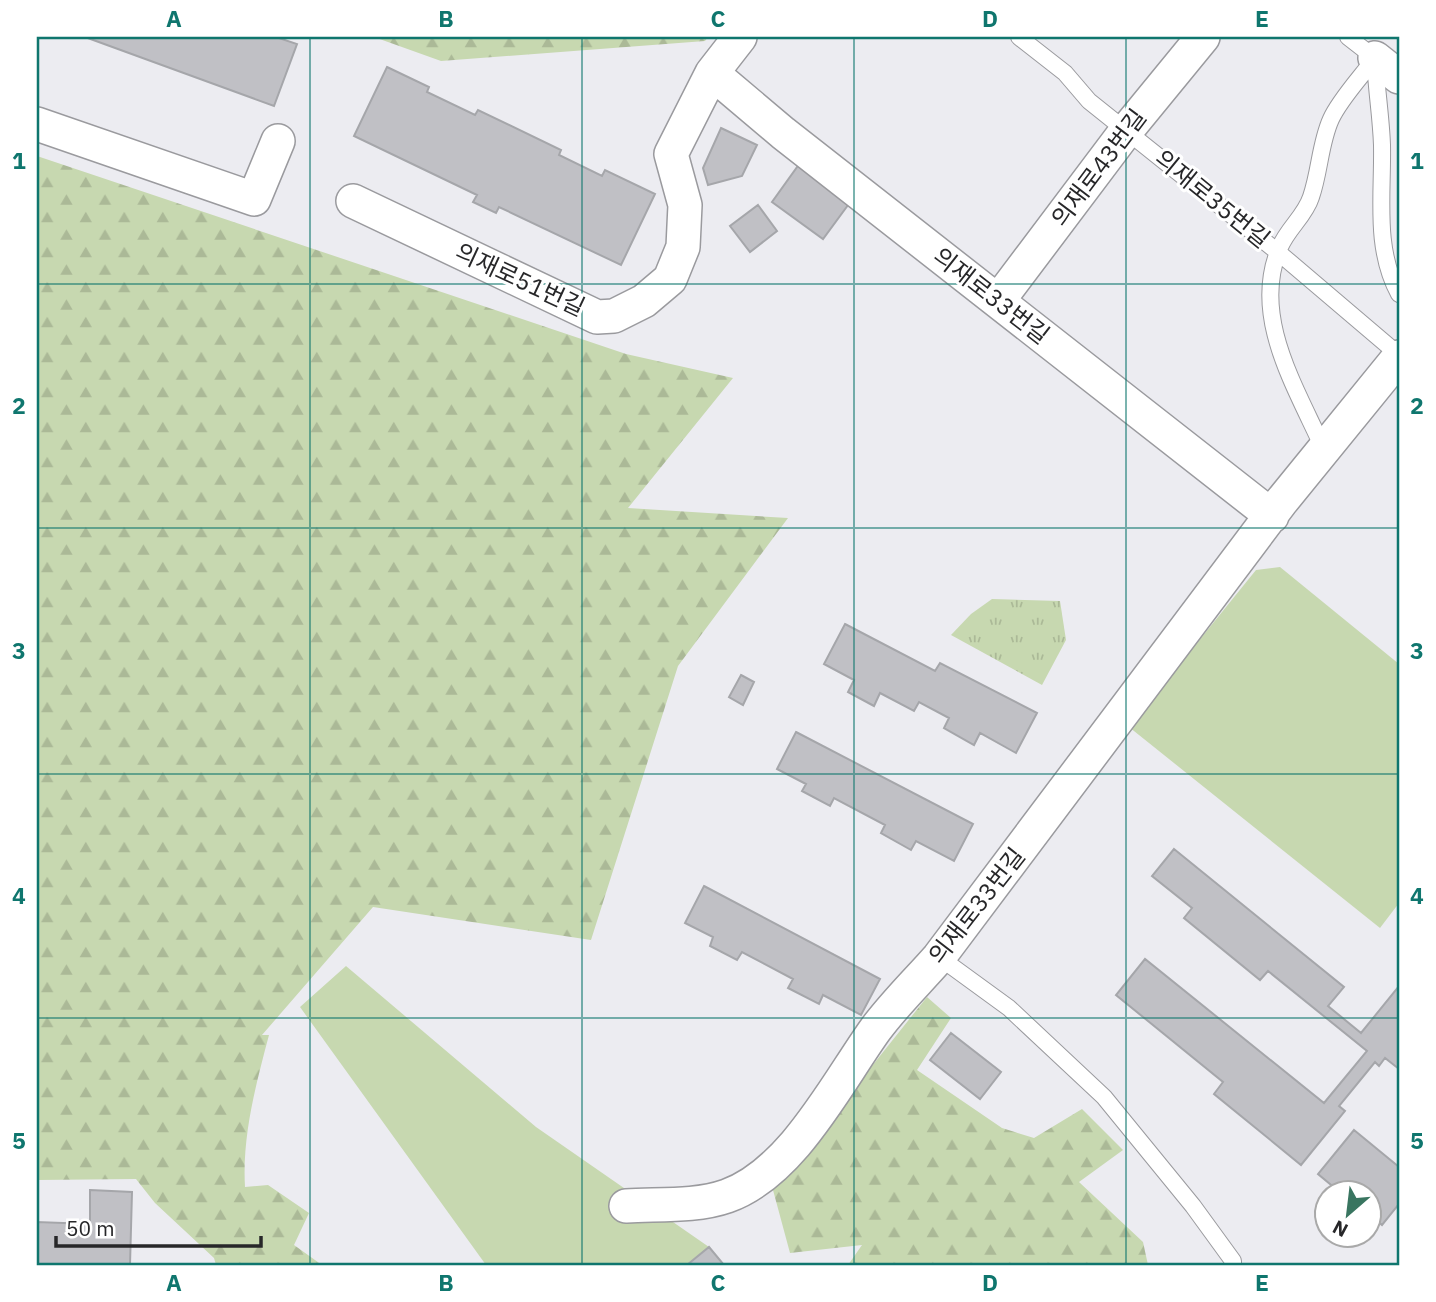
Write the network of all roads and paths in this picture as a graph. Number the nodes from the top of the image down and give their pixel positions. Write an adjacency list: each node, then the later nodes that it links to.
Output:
1 (740, 37): 6 (street, 의재로51번길)
2 (1019, 37): 8 (lane, 의재로35번길)
3 (1203, 37): 8 (street, 의재로43번길)
4 (1348, 37): 5 (lane)
5 (1387, 67): 11 (lane, 의재로35번길); 12 (lane)
6 (712, 73): 10 (street, 의재로51번길); 13 (street, 의재로33번길)
7 (37, 124): 9 (street)
8 (1126, 131): 11 (lane, 의재로35번길); 13 (street, 의재로43번길)
9 (278, 141)
10 (353, 201)
11 (1279, 253): 14 (lane, 의재로35번길); 15 (lane, 의재로35번길)
12 (1399, 294)
13 (998, 301): 16 (street, 의재로33번길)
14 (1399, 356): 15 (street, 의재로33번길)
15 (1324, 450): 16 (street, 의재로33번길)
16 (1272, 516): 17 (street, 의재로33번길)
17 (939, 957): 18 (street, 의재로33번길); 19 (lane)
18 (625, 1206)
19 (1233, 1265)

